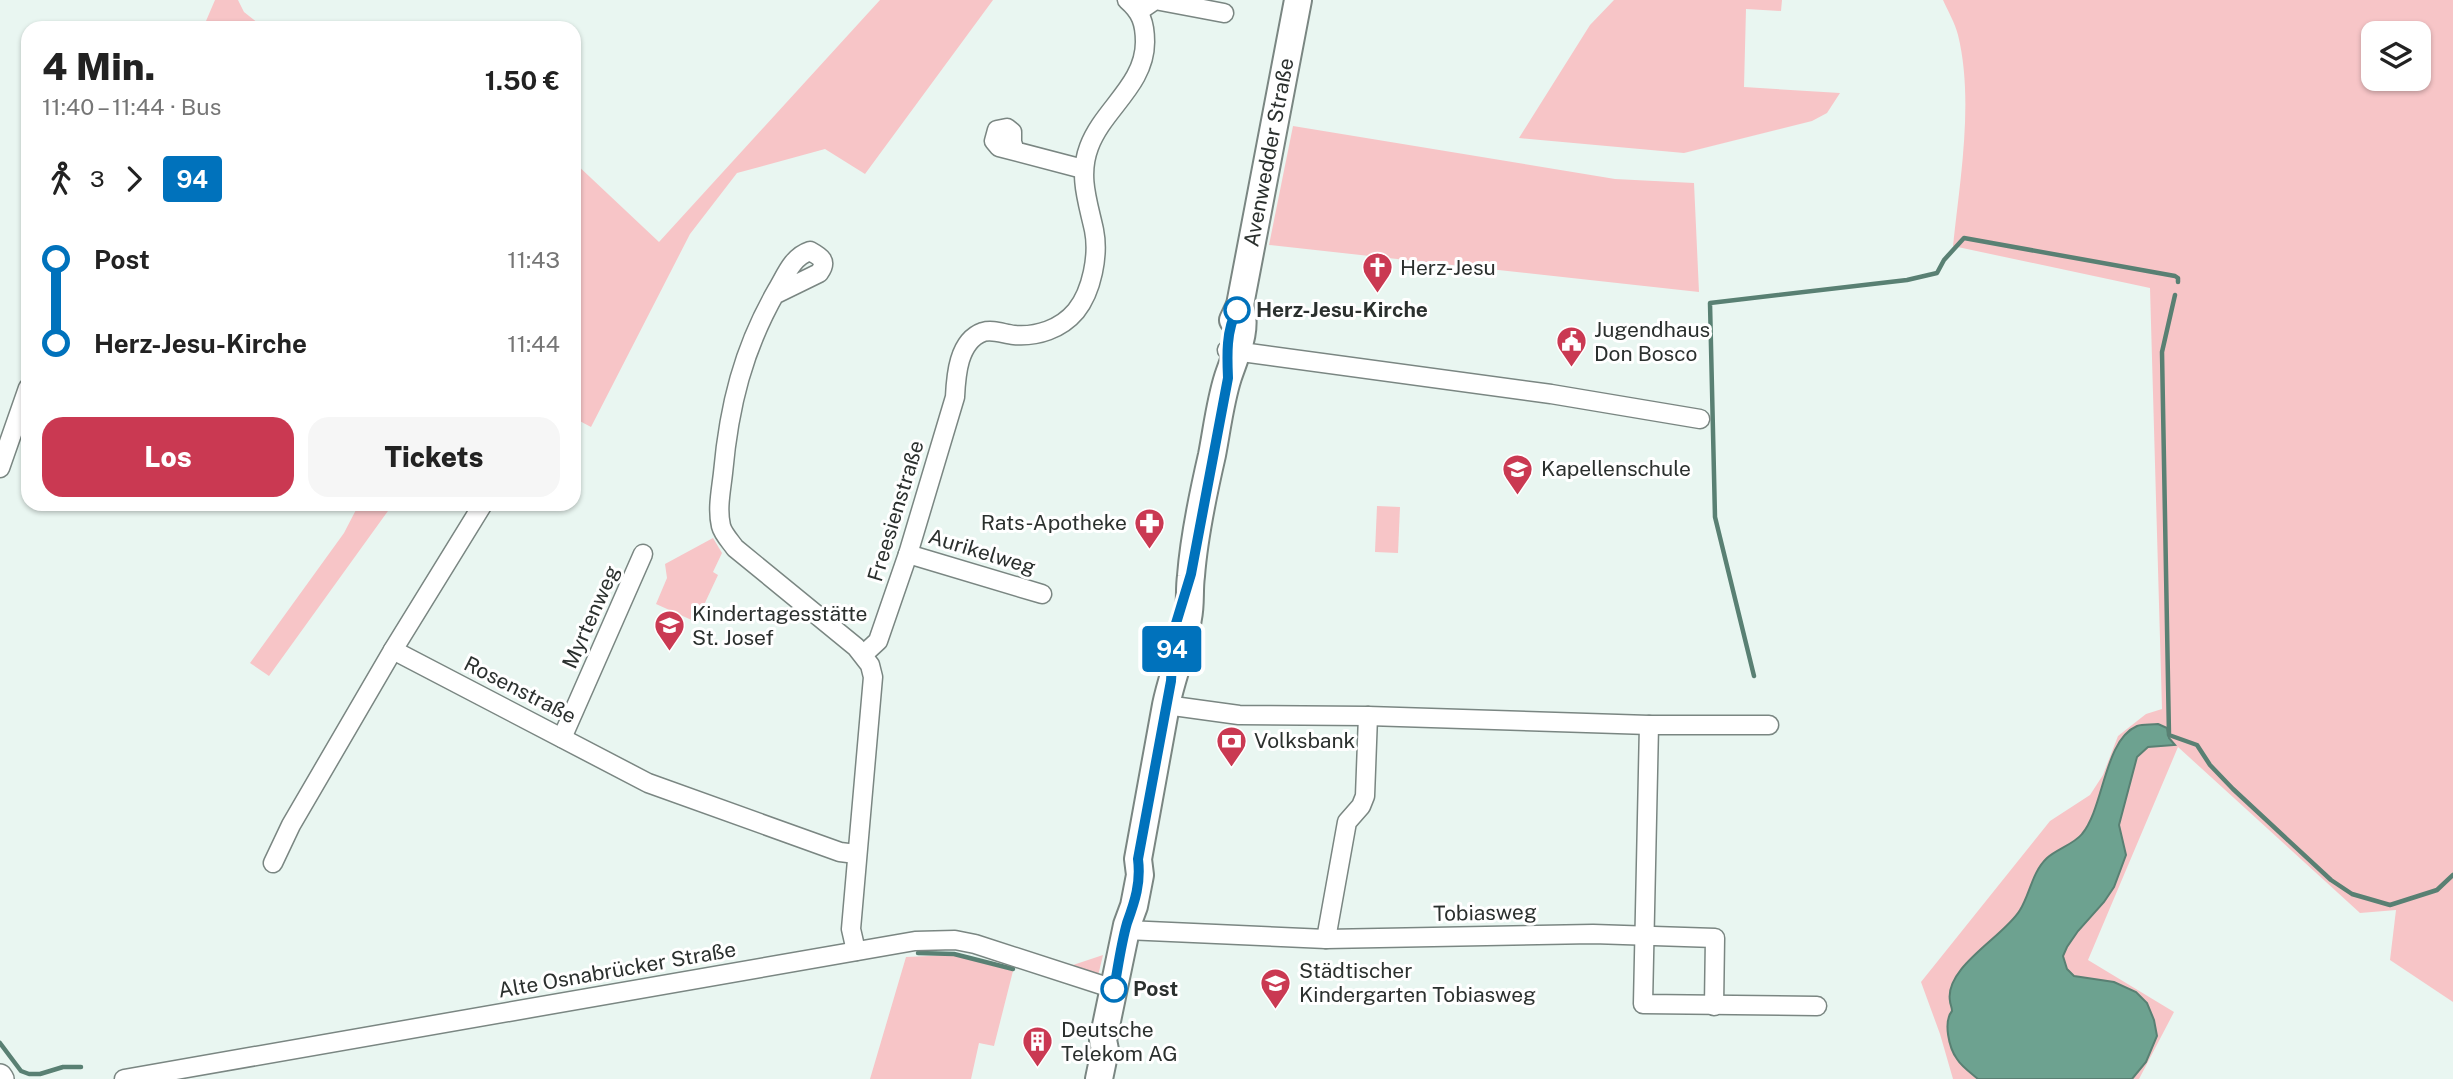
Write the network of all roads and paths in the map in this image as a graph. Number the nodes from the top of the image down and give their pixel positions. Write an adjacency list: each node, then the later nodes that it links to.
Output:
1 (1298, 0): 7 (main road, Avenwedder Straße)
2 (1133, 5): 3 (street, Freesienstraße); 5 (street, Freesienstraße)
3 (1224, 13)
4 (1015, 150): 5 (street)
5 (1083, 169): 13 (street, Freesienstraße)
6 (774, 295): 16 (street)
7 (1232, 351): 9 (street); 17 (main road, Avenwedder Straße)
8 (21, 408): 10 (street)
9 (1700, 419)
10 (0, 468)
11 (479, 511): 15 (street)
12 (643, 554): 21 (street, Myrtenweg)
13 (908, 554): 14 (street, Aurikelweg); 16 (street, Freesienstraße)
14 (1042, 594)
15 (393, 650): 21 (street, Rosenstraße); 23 (street)
16 (864, 654): 22 (street)
17 (1168, 693): 18 (street); 24 (main road, Avenwedder Straße)
18 (1368, 716): 19 (street); 26 (street)
19 (1649, 725): 20 (street); 25 (street)
20 (1769, 726)
21 (562, 738): 22 (street, Rosenstraße)
22 (856, 854): 27 (street)
23 (274, 863)
24 (1126, 927): 26 (street, Tobiasweg); 28 (main road, Avenwedder Straße)
25 (1645, 935): 26 (street, Tobiasweg); 29 (street, Tobiasweg); 29 (street)
26 (1326, 939)
27 (856, 951): 28 (street, Alte Osnabrücker Straße); 32 (street, Alte Osnabrücker Straße)
28 (1114, 989): 31 (main road, Avenwedder Straße)
29 (1714, 1006): 30 (street)
30 (1817, 1006)
31 (1103, 1040): 33 (main road, Avenwedder Straße); 34 (main road, Avenwedder Straße)
32 (124, 1079)
33 (1089, 1079)
34 (1099, 1079)

